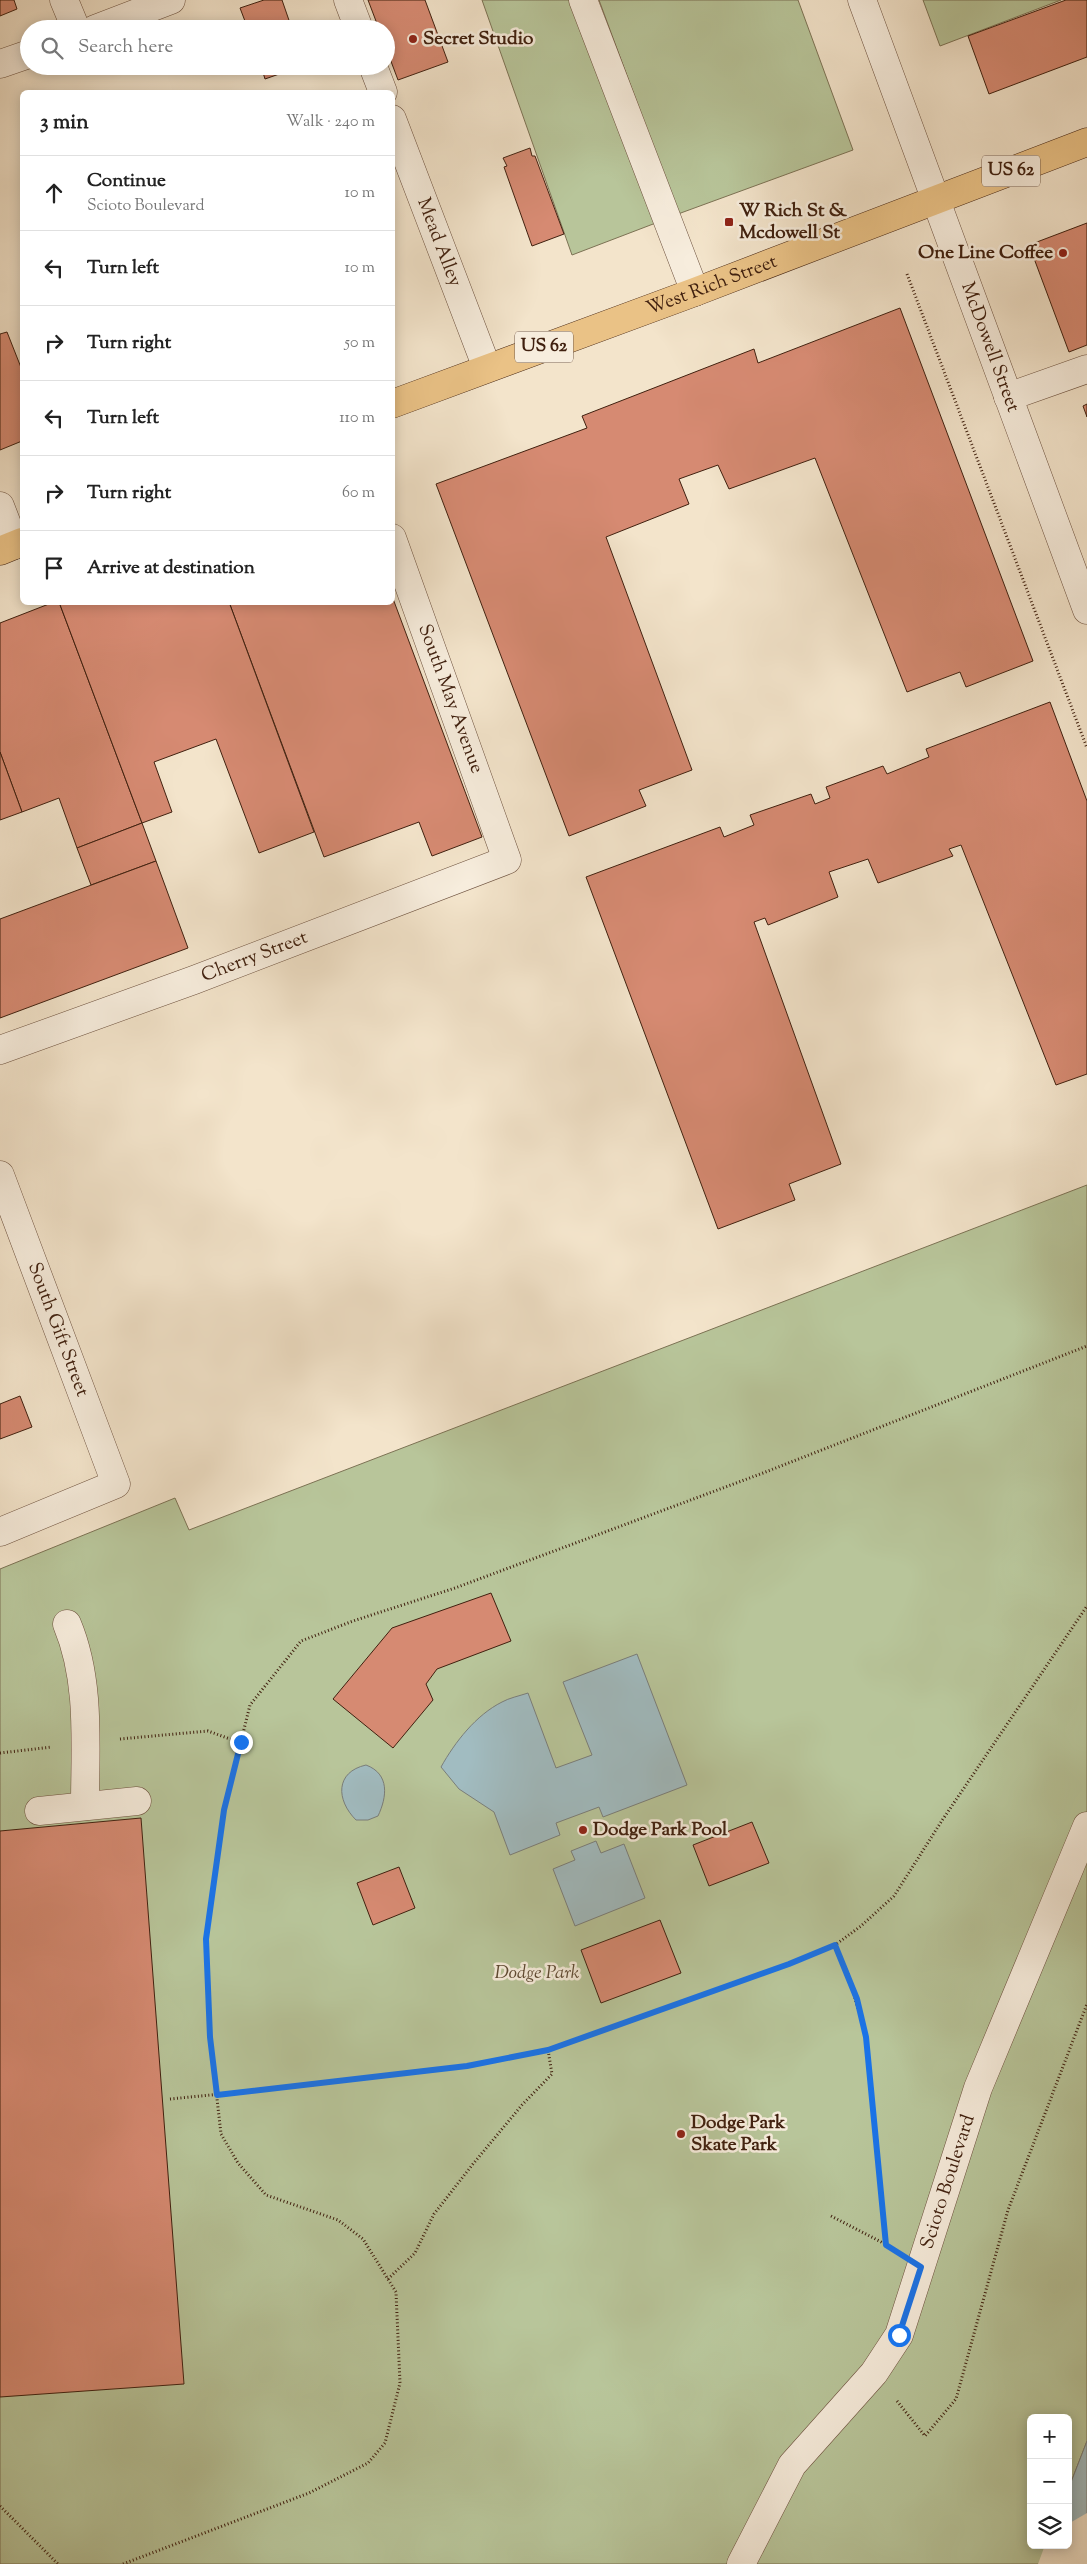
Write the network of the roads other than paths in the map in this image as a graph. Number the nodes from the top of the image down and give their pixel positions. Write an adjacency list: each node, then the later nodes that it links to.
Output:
1 (64, 0): 6 (street)
2 (171, 0): 7 (street)
3 (348, 0): 8 (street)
4 (583, 0): 16 (street)
5 (862, 0): 15 (street, McDowell Street)
6 (72, 20)
7 (119, 20)
8 (356, 20)
9 (20, 57): 10 (street)
10 (0, 64)
11 (376, 75): 12 (street)
12 (382, 90)
13 (395, 127): 17 (street, Mead Alley)
14 (1087, 142): 15 (main road, West Rich Street / US 62)
15 (936, 200): 16 (main road, West Rich Street / US 62); 19 (street, McDowell Street)
16 (695, 292): 17 (main road, West Rich Street / US 62)
17 (487, 368): 20 (main road, West Rich Street / US 62)
18 (1087, 369): 19 (street)
19 (1008, 398): 24 (street, McDowell Street)
20 (395, 403)
21 (0, 506): 22 (street)
22 (13, 546)
23 (395, 546): 25 (street, South May Avenue)
24 (1087, 610)
25 (507, 860): 26 (street, Cherry Street)
26 (0, 1050)
27 (0, 1175): 28 (street, South Gift Street)
28 (0, 1532)
29 (67, 1624): 31 (street)
30 (137, 1801): 31 (street)
31 (84, 1806): 32 (street)
32 (39, 1811)
33 (1087, 1826): 34 (street, Scioto Boulevard)
34 (741, 2564)

